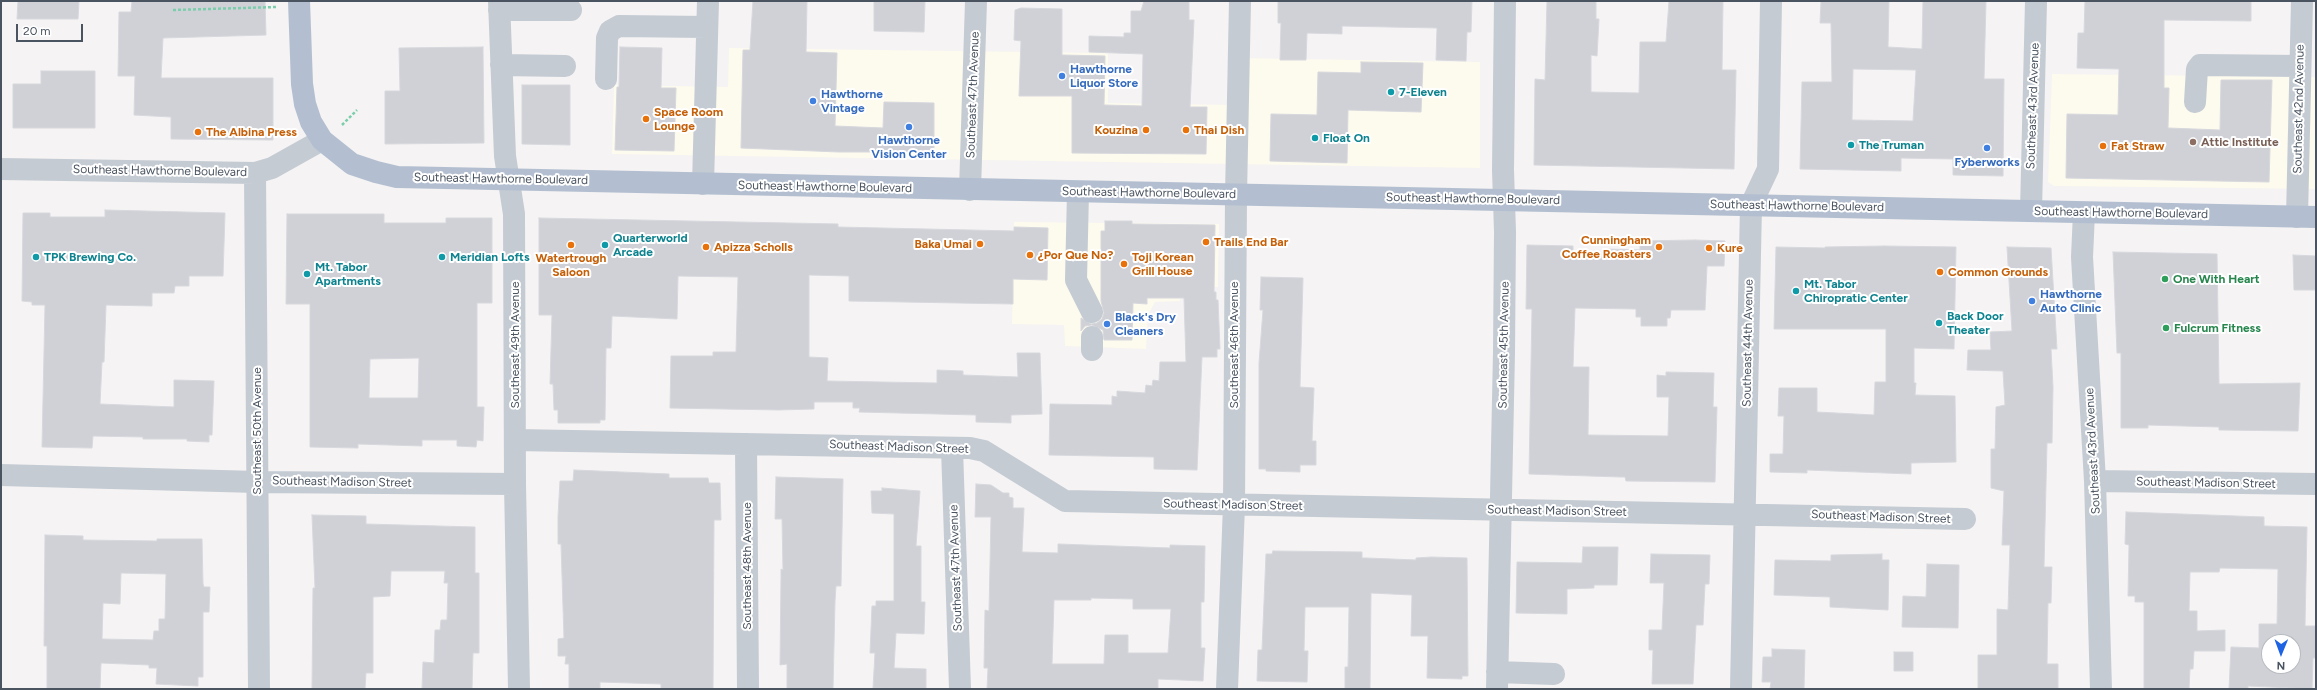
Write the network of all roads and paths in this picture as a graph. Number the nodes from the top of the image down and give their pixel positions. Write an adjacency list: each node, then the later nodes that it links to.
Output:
1 (708, 1): 12 (street)
2 (976, 1): 25 (street, Southeast 47th Avenue)
3 (1240, 1): 27 (street, Southeast 46th Avenue)
4 (1505, 1): 28 (street, Southeast 45th Avenue)
5 (1771, 1): 29 (street, Southeast 44th Avenue)
6 (2036, 1): 30 (street, Southeast 43rd Avenue)
7 (2302, 1): 15 (street, Southeast 42nd Avenue)
8 (299, 4): 10 (path); 20 (main road)
9 (499, 5): 11 (street); 13 (street, Southeast 49th Avenue)
10 (173, 10)
11 (571, 10)
12 (707, 27): 16 (street); 24 (street)
13 (501, 65): 14 (street); 23 (street, Southeast 49th Avenue)
14 (565, 66)
15 (2300, 66): 17 (street); 32 (street, Southeast 42nd Avenue)
16 (606, 78)
17 (2195, 102)
18 (357, 110): 19 (path)
19 (342, 124)
20 (322, 140): 22 (street, Southeast Hawthorne Boulevard); 23 (main road, Southeast Hawthorne Boulevard)
21 (1, 169): 22 (street, Southeast Hawthorne Boulevard)
22 (255, 173): 39 (street, Southeast 50th Avenue)
23 (510, 180): 24 (main road, Southeast Hawthorne Boulevard); 34 (street, Southeast 49th Avenue)
24 (703, 184): 25 (main road, Southeast Hawthorne Boulevard)
25 (970, 190): 26 (main road, Southeast Hawthorne Boulevard)
26 (1078, 192): 27 (main road, Southeast Hawthorne Boulevard); 33 (street)
27 (1236, 194): 28 (main road, Southeast Hawthorne Boulevard); 42 (street, Southeast 46th Avenue)
28 (1504, 200): 29 (main road, Southeast Hawthorne Boulevard); 43 (street, Southeast 45th Avenue)
29 (1751, 205): 30 (main road, Southeast Hawthorne Boulevard); 44 (street, Southeast 44th Avenue)
30 (2031, 211): 31 (main road, Southeast Hawthorne Boulevard)
31 (2084, 213): 32 (main road, Southeast Hawthorne Boulevard); 38 (street, Southeast 43rd Avenue)
32 (2306, 217)
33 (1092, 312)
34 (515, 440): 35 (street, Southeast Madison Street); 40 (street, Southeast 49th Avenue)
35 (746, 444): 36 (street, Southeast Madison Street); 50 (street, Southeast 48th Avenue)
36 (952, 448): 42 (street, Southeast Madison Street); 51 (street, Southeast 47th Avenue)
37 (1, 475): 39 (street, Southeast Madison Street)
38 (2095, 481): 41 (street, Southeast Madison Street); 54 (street, Southeast 43rd Avenue)
39 (257, 482): 40 (street, Southeast Madison Street); 48 (street, Southeast 50th Avenue)
40 (515, 484): 49 (street, Southeast 49th Avenue)
41 (2316, 484)
42 (1234, 505): 43 (street, Southeast Madison Street); 52 (street, Southeast 46th Avenue)
43 (1502, 510): 44 (street, Southeast Madison Street); 47 (street, Southeast 45th Avenue)
44 (1744, 513): 45 (street, Southeast Madison Street); 53 (street, Southeast 44th Avenue)
45 (1965, 519)
46 (1554, 674): 47 (street)
47 (1497, 681)
48 (259, 689)
49 (519, 689)
50 (748, 689)
51 (960, 689)
52 (1227, 689)
53 (1741, 689)
54 (2101, 689)

